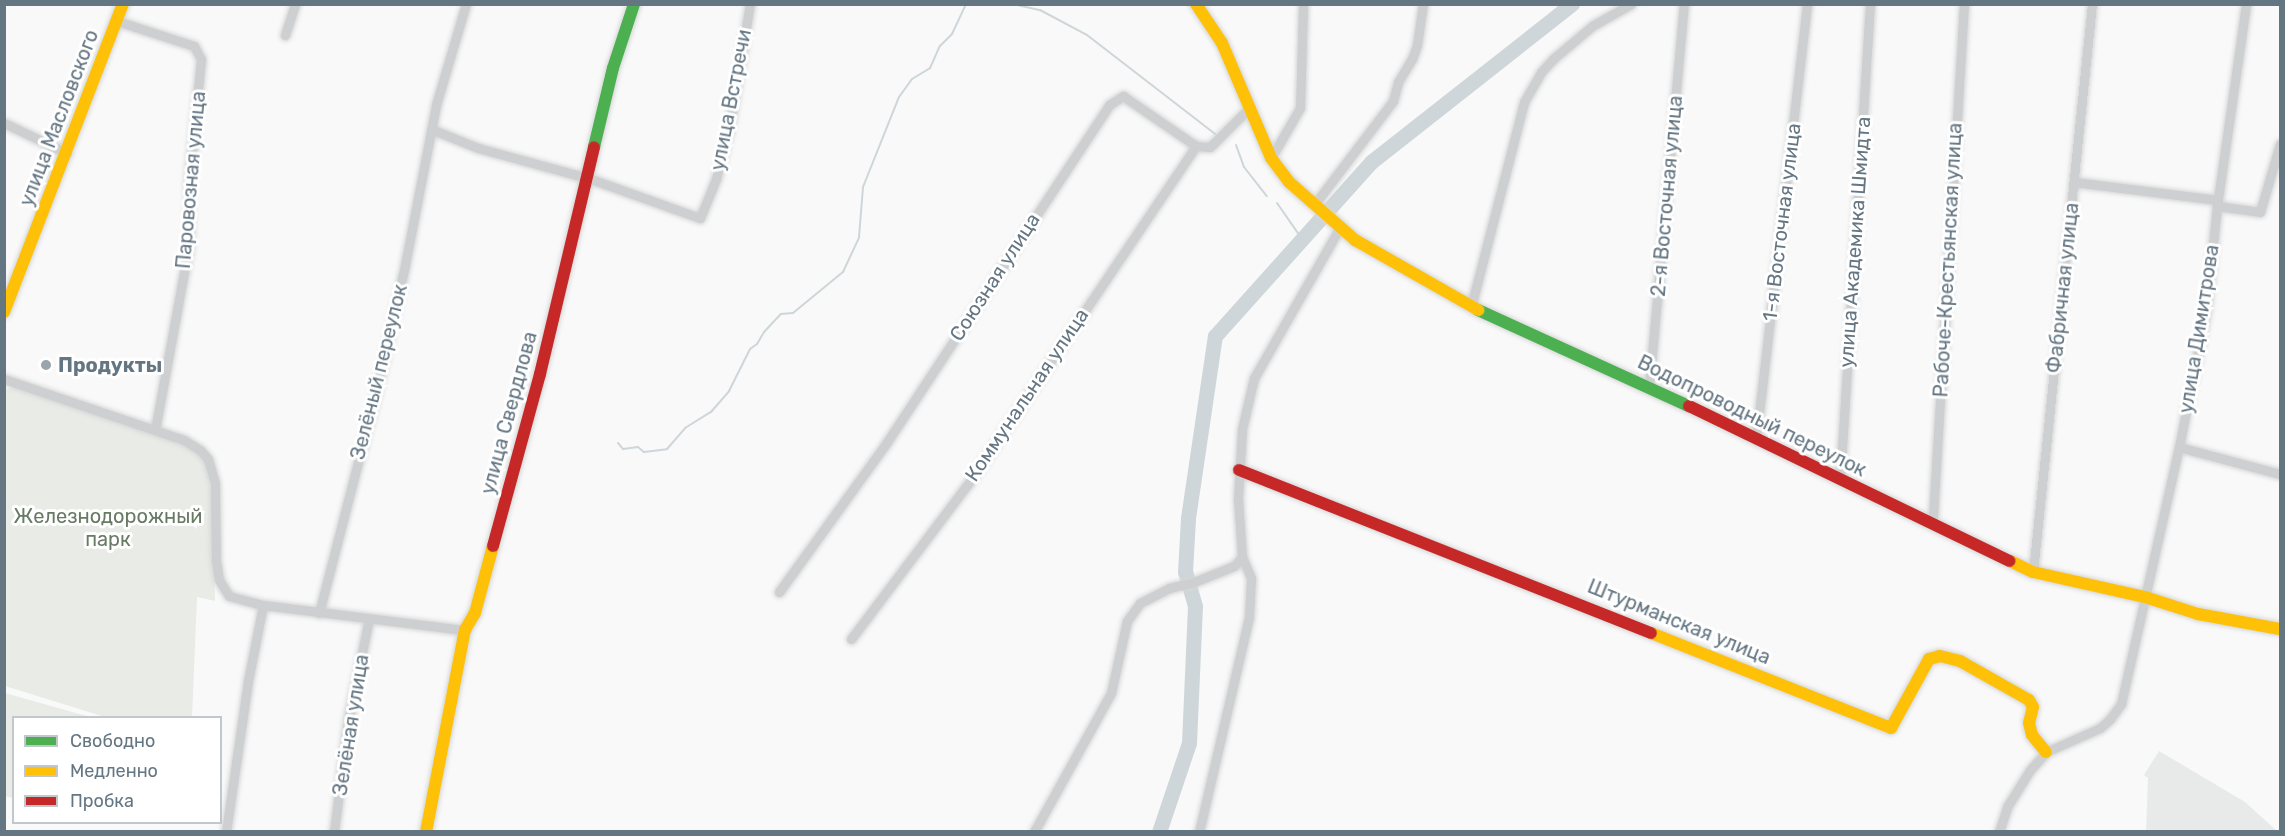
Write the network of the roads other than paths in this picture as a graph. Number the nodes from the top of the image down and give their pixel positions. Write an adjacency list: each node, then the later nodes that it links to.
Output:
1 (123, 4): 16 (street, улица Масловского)
2 (295, 4): 17 (street)
3 (466, 4): 20 (street, Зелёный переулок)
4 (634, 4): 25 (street, улица Свердлова)
5 (750, 4): 25 (street, улица Встречи)
6 (1196, 4): 18 (street, Водопроводный переулок)
7 (1303, 4): 24 (street)
8 (1423, 4): 28 (street)
9 (1631, 4): 30 (street)
10 (1684, 4): 33 (street, 2-я Восточная улица)
11 (1808, 4): 35 (street, 1-я Восточная улица)
12 (1870, 4): 39 (street, улица Академика Шмидта)
13 (1964, 4): 40 (street, Рабоче-Крестьянская улица)
14 (2092, 4): 26 (street, Фабричная улица)
15 (2246, 4): 27 (street, улица Димитрова)
16 (117, 21): 23 (street, улица Масловского); 34 (street, Паровозная улица)
17 (285, 35)
18 (1250, 107): 22 (street); 24 (street, Водопроводный переулок)
19 (4, 123): 23 (street)
20 (431, 129): 25 (street); 46 (street, Зелёный переулок)
21 (2280, 144): 27 (street)
22 (1196, 147): 43 (street, Союзная улица); 50 (street, Коммунальная улица)
23 (67, 153): 31 (street, улица Масловского)
24 (1271, 158): 28 (street, Водопроводный переулок)
25 (588, 178): 49 (street, улица Свердлова)
26 (2074, 182): 27 (street); 42 (street, Фабричная улица)
27 (2218, 203): 36 (street, улица Димитрова)
28 (1314, 205): 29 (street, Водопроводный переулок)
29 (1340, 228): 30 (street, Водопроводный переулок); 37 (street)
30 (1471, 307): 33 (street, Водопроводный переулок)
31 (4, 312)
32 (4, 379): 34 (street)
33 (1649, 387): 35 (street, Водопроводный переулок)
34 (155, 430): 45 (street)
35 (1756, 439): 39 (street, Водопроводный переулок)
36 (2179, 447): 38 (street); 44 (street, улица Димитрова)
37 (1239, 470): 41 (street); 51 (street, Штурманская улица)
38 (2280, 474)
39 (1840, 480): 40 (street, Водопроводный переулок)
40 (1931, 519): 42 (street, Водопроводный переулок)
41 (1242, 557): 55 (street); 56 (street)
42 (2033, 572): 44 (street, Водопроводный переулок)
43 (779, 592)
44 (2145, 597): 48 (street, Водопроводный переулок); 51 (street, улица Димитрова)
45 (263, 605): 46 (street); 52 (street)
46 (319, 613): 47 (street)
47 (369, 619): 49 (street); 53 (street, Зелёная улица)
48 (2280, 629)
49 (465, 630): 54 (street, улица Свердлова)
50 (851, 639)
51 (2046, 752): 57 (street)
52 (226, 831)
53 (334, 831)
54 (426, 831)
55 (1034, 831)
56 (1198, 831)
57 (1999, 831)

